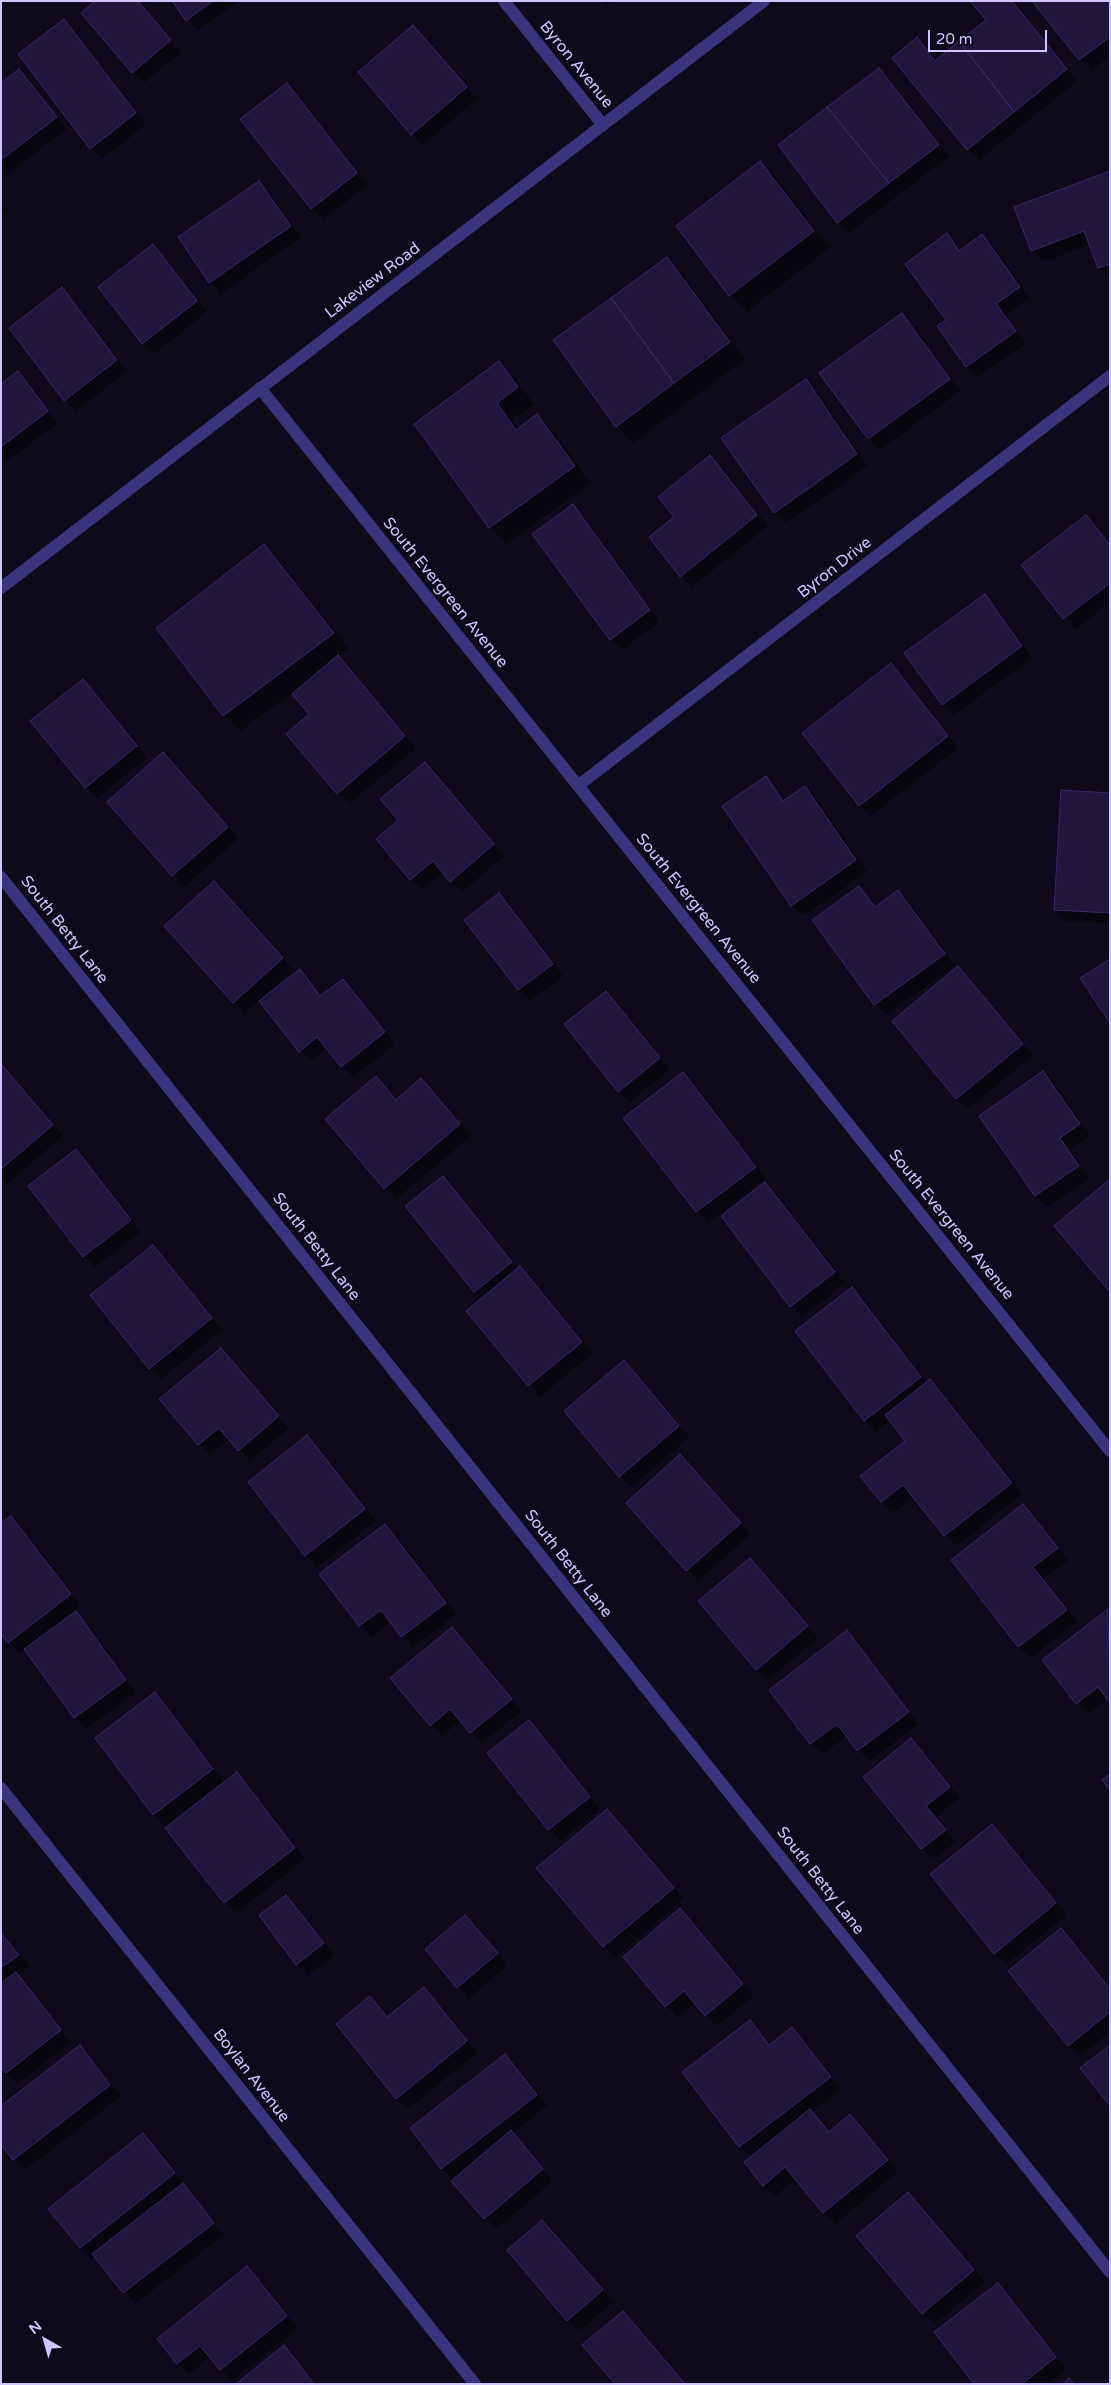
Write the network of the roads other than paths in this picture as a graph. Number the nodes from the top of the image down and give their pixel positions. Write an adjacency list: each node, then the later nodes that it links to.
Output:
1 (504, 1): 3 (street, Byron Avenue)
2 (764, 1): 3 (street, Lakeview Road)
3 (603, 125): 5 (street, Lakeview Road)
4 (1110, 376): 7 (street, Byron Drive)
5 (260, 388): 6 (street, Lakeview Road); 7 (street, South Evergreen Avenue)
6 (1, 588)
7 (579, 785): 9 (street, South Evergreen Avenue)
8 (1, 877): 11 (street, South Betty Lane)
9 (1110, 1451)
10 (1, 1788): 12 (street, Boylan Avenue)
11 (1110, 2272)
12 (475, 2384)

